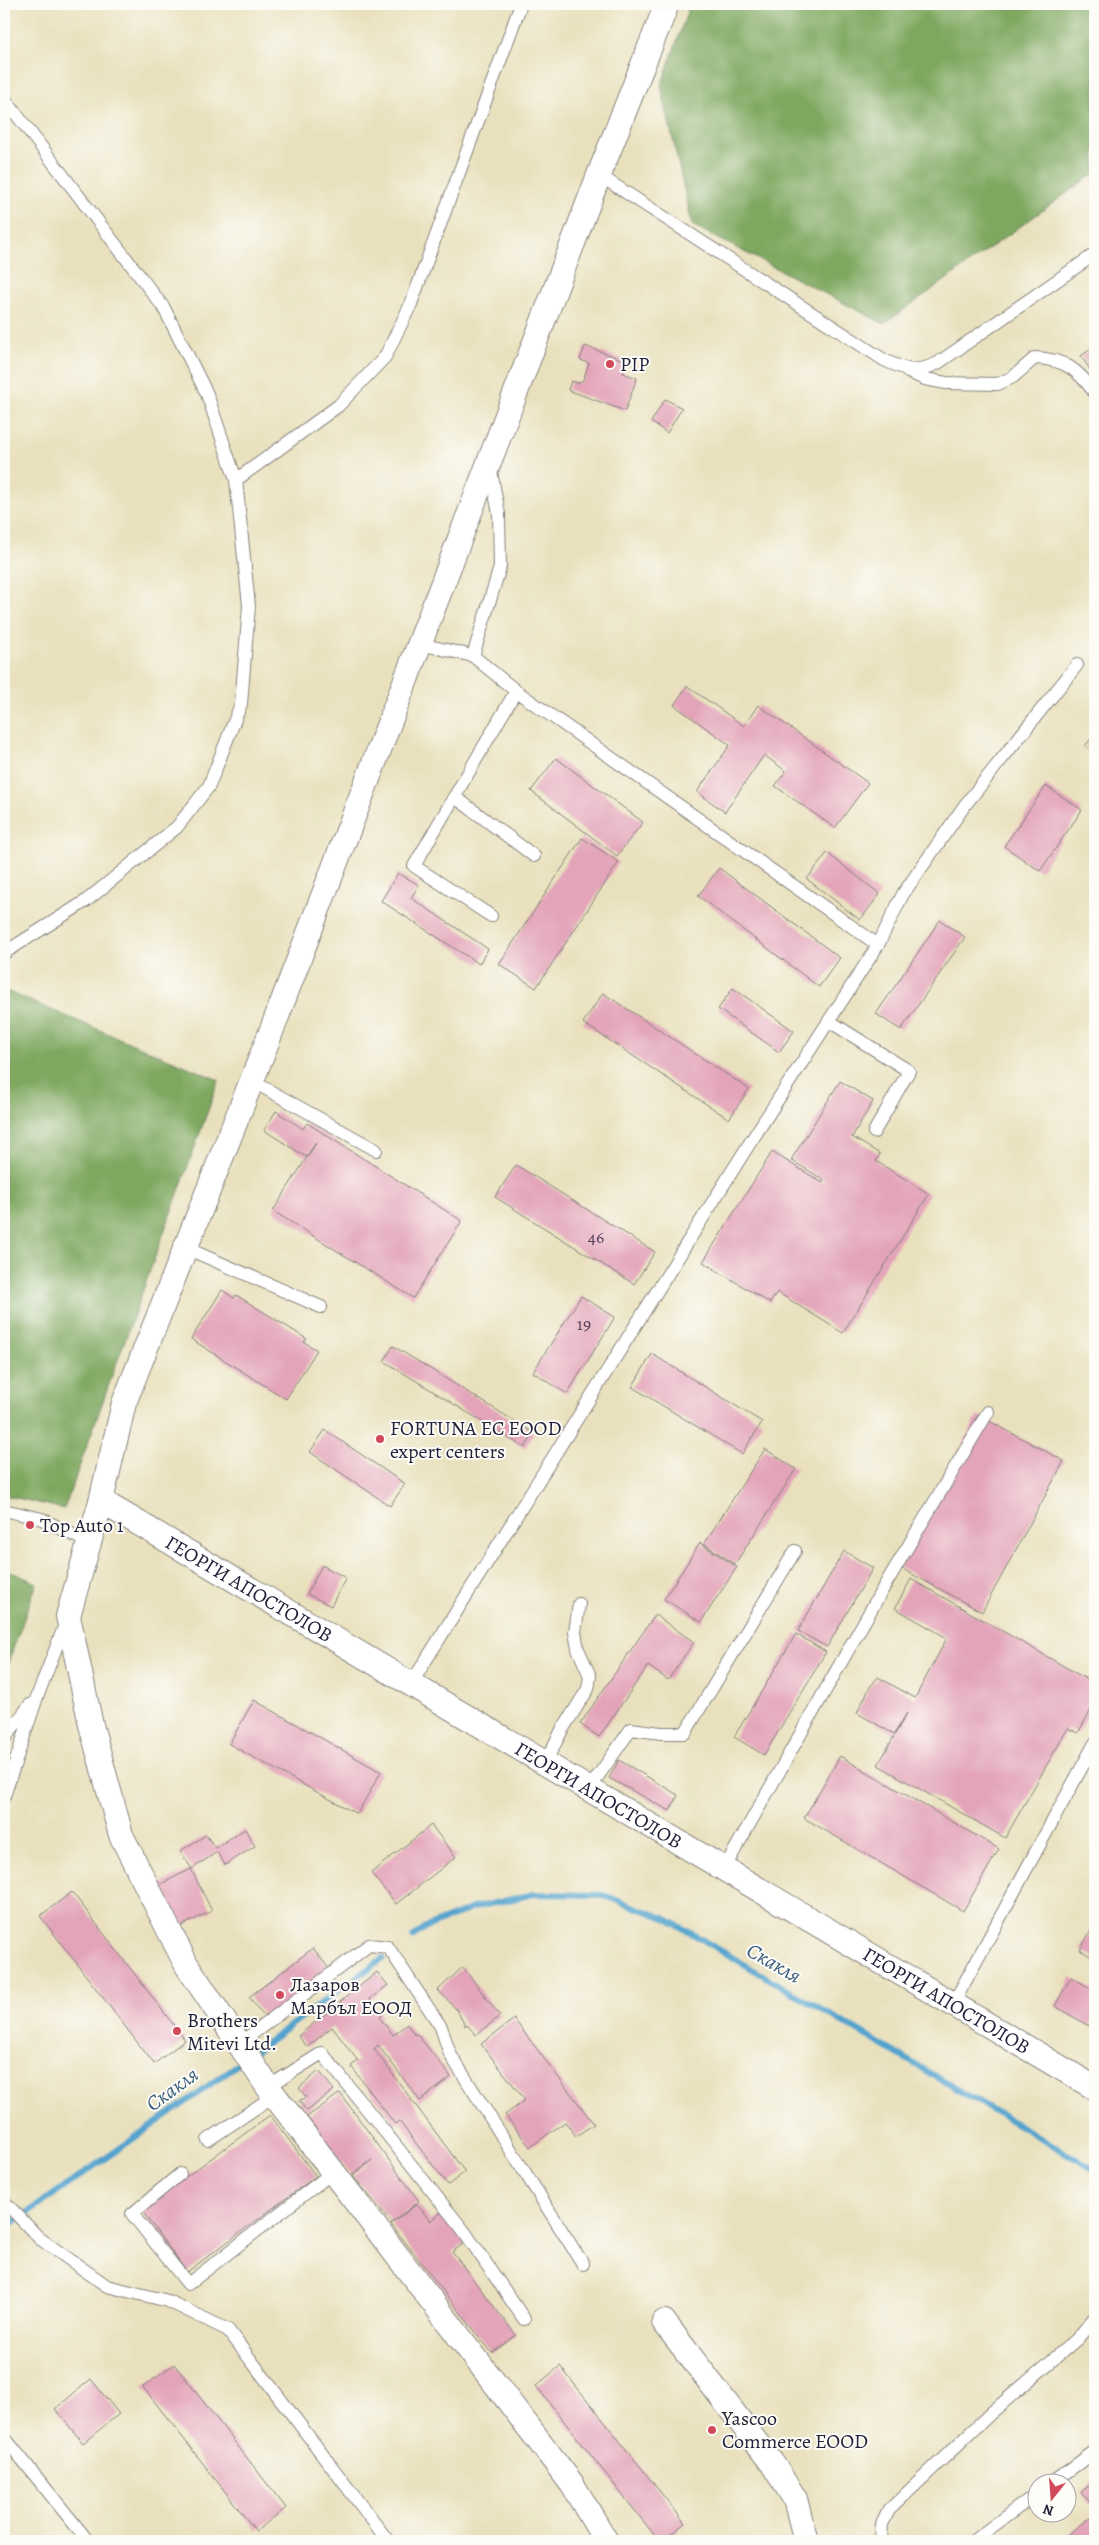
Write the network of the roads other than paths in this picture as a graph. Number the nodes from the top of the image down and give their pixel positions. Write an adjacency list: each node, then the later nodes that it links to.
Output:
1 (521, 4): 9 (lane)
2 (667, 4): 4 (street)
3 (4, 98): 9 (lane)
4 (599, 175): 6 (lane); 8 (street)
5 (1095, 254): 6 (lane)
6 (904, 370): 7 (lane)
7 (1095, 393)
8 (490, 462): 10 (street); 11 (lane)
9 (236, 480): 18 (lane)
10 (420, 644): 11 (lane); 20 (street)
11 (473, 656): 13 (lane)
12 (1077, 665): 17 (lane)
13 (516, 691): 14 (lane); 17 (lane)
14 (455, 797): 15 (lane); 16 (lane)
15 (534, 856)
16 (491, 916)
17 (878, 945): 19 (lane)
18 (4, 953)
19 (829, 1021): 21 (lane); 32 (lane)
20 (252, 1081): 22 (lane); 23 (street)
21 (874, 1132)
22 (376, 1150)
23 (186, 1248): 24 (lane); 26 (street)
24 (320, 1307)
25 (988, 1412): 39 (lane)
26 (101, 1501): 28 (street); 32 (street, ГЕОРГИ АПОСТОЛОВ)
27 (4, 1510): 28 (lane)
28 (89, 1543): 31 (street)
29 (794, 1551): 37 (lane)
30 (579, 1604): 36 (lane)
31 (68, 1616): 33 (lane); 41 (street)
32 (411, 1684): 36 (street, ГЕОРГИ АПОСТОЛОВ)
33 (37, 1697): 34 (lane); 38 (lane)
34 (4, 1739)
35 (1095, 1743): 40 (lane)
36 (545, 1763): 37 (street, ГЕОРГИ АПОСТОЛОВ)
37 (589, 1789): 39 (street, ГЕОРГИ АПОСТОЛОВ)
38 (4, 1796)
39 (724, 1869): 40 (street, ГЕОРГИ АПОСТОЛОВ)
40 (953, 2004): 42 (street, ГЕОРГИ АПОСТОЛОВ)
41 (239, 2044): 43 (street); 48 (lane)
42 (1095, 2088)
43 (272, 2091): 44 (lane); 45 (street); 50 (lane)
44 (208, 2140)
45 (334, 2172): 46 (lane); 58 (street)
46 (180, 2174)
47 (4, 2201): 57 (lane)
48 (583, 2264)
49 (1095, 2316): 60 (lane)
50 (524, 2319)
51 (664, 2322): 59 (street)
52 (4, 2437): 56 (lane)
53 (1095, 2451): 54 (lane)
54 (1067, 2472)
55 (1026, 2501): 61 (lane)
56 (88, 2541)
57 (388, 2541)
58 (606, 2541)
59 (806, 2541)
60 (881, 2541)
61 (973, 2541)

